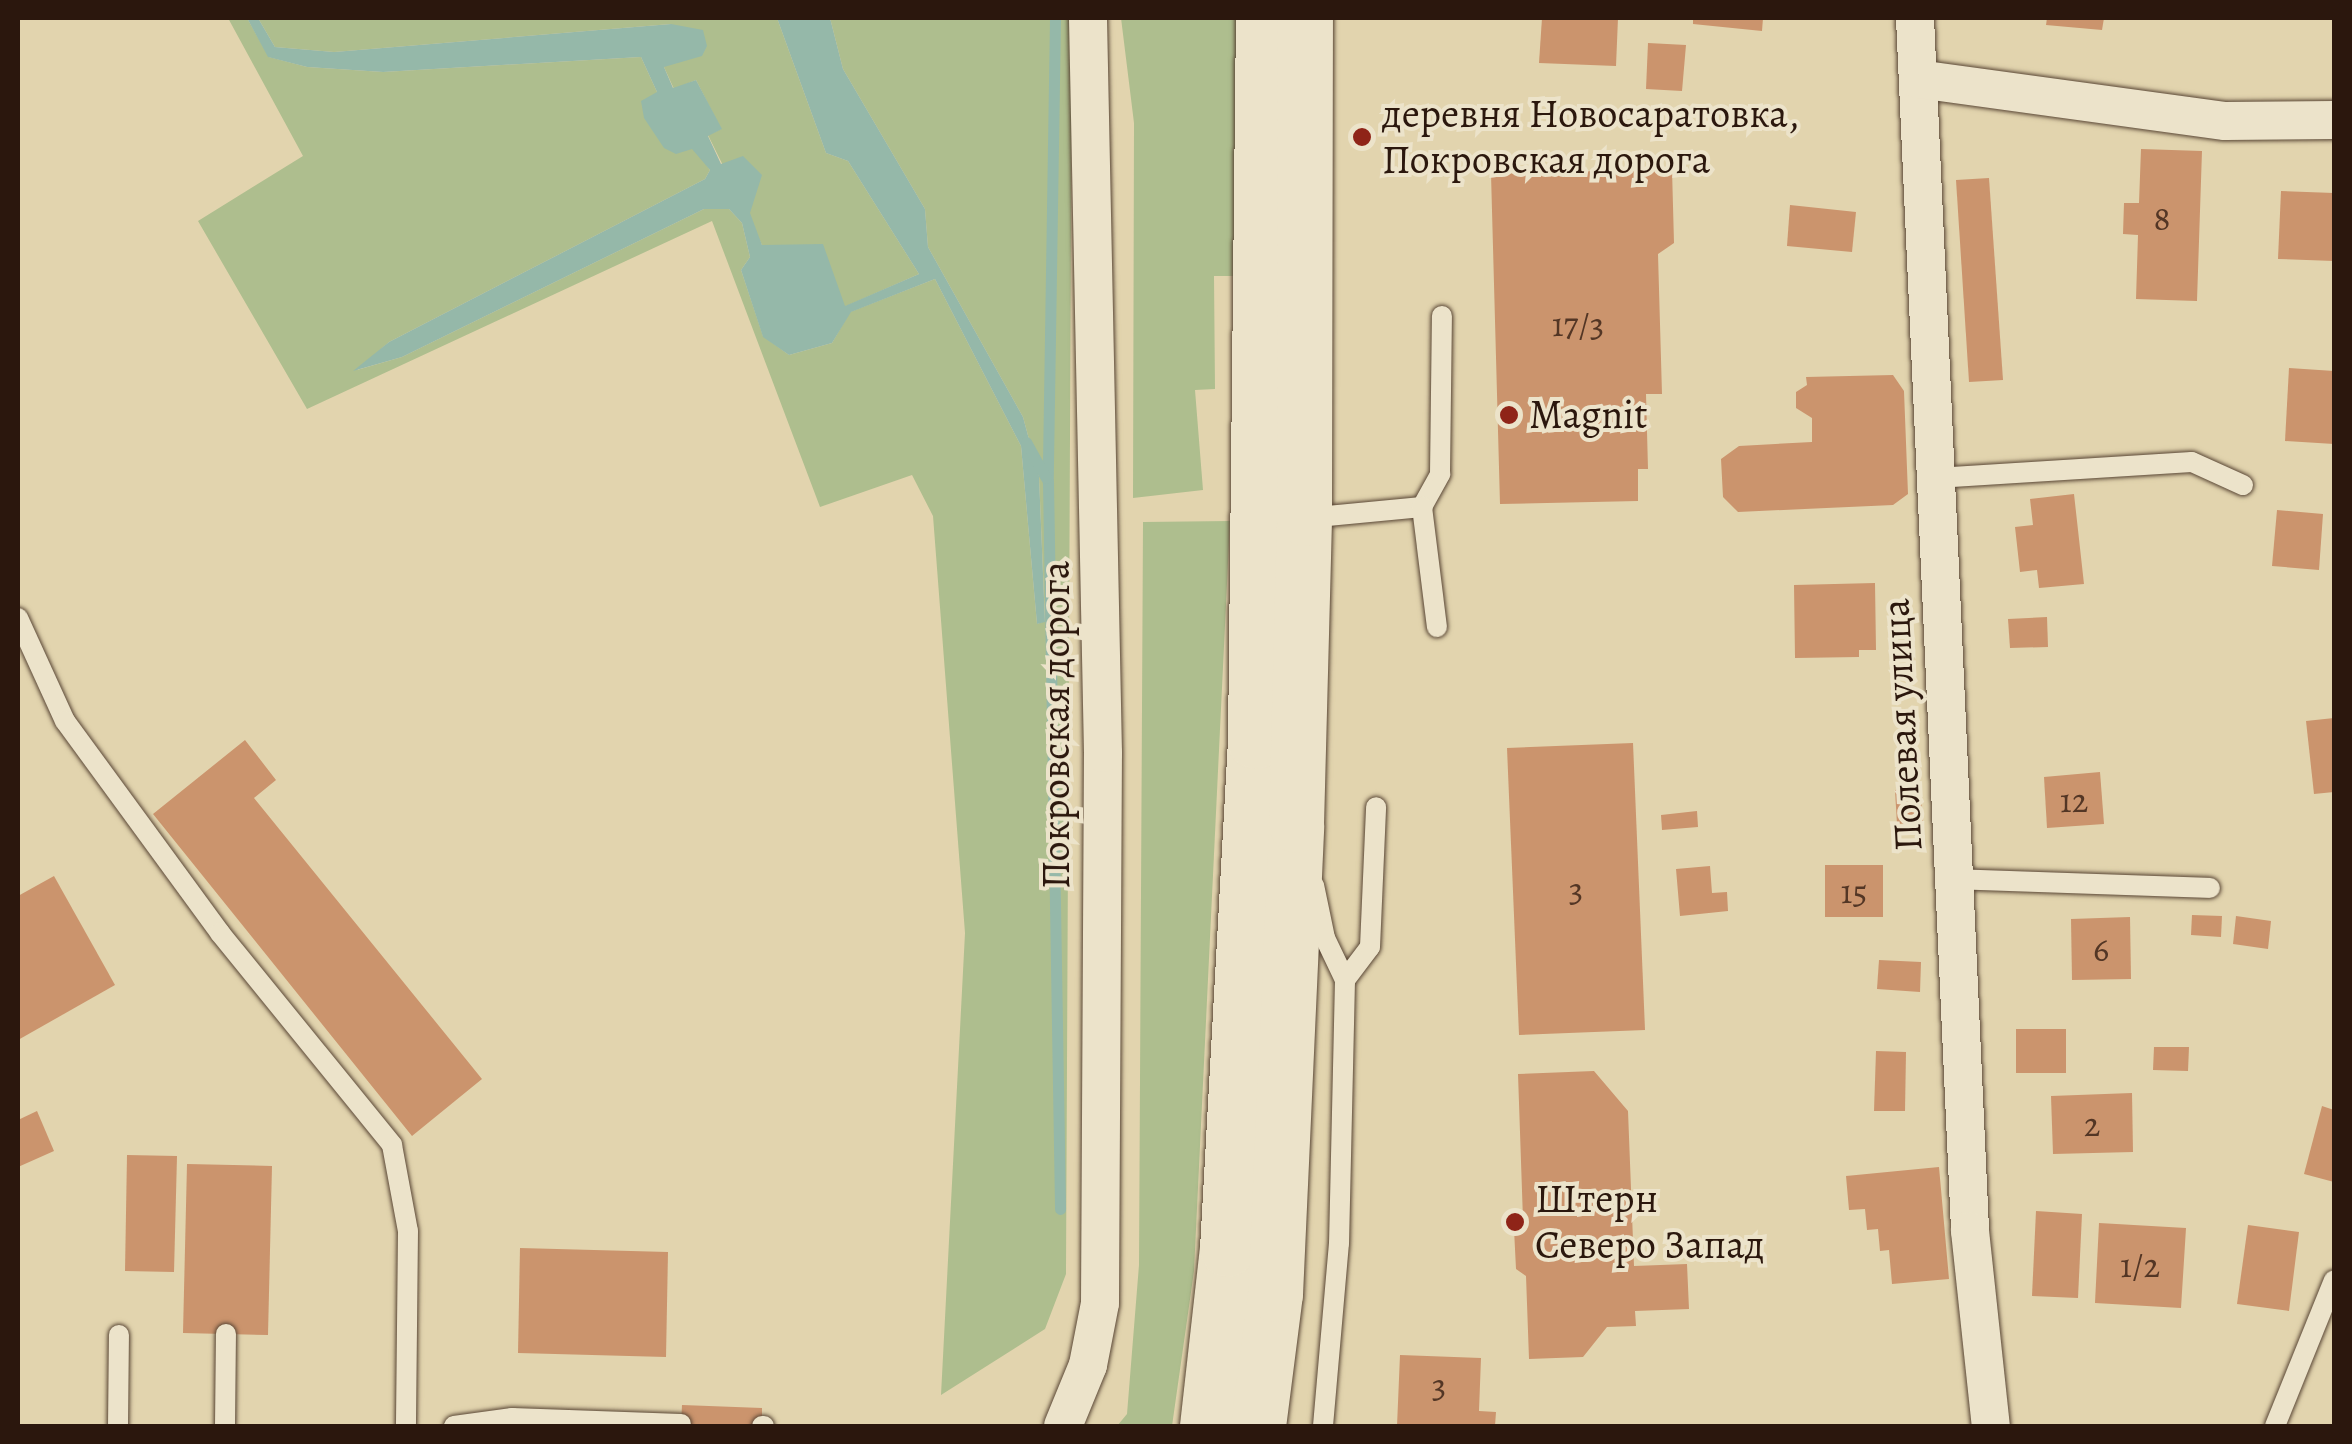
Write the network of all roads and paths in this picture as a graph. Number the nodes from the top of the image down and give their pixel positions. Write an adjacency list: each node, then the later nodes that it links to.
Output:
1 (1088, 18): 27 (street, Покровская дорога)
2 (1264, 18): 28 (main road)
3 (1306, 18): 11 (main road)
4 (1915, 18): 5 (street, Полевая улица)
5 (1918, 80): 6 (street); 8 (street, Полевая улица)
6 (2334, 120)
7 (1442, 316): 10 (lane)
8 (1936, 478): 9 (lane); 16 (street, Полевая улица)
9 (2242, 485)
10 (1422, 507): 11 (lane); 13 (lane)
11 (1304, 518): 15 (main road)
12 (18, 618): 25 (lane)
13 (1436, 626)
14 (1376, 807): 18 (lane)
15 (1296, 825): 18 (lane); 29 (main road)
16 (1954, 880): 17 (lane); 31 (street, Полевая улица)
17 (2210, 888)
18 (1345, 980): 30 (lane)
19 (2334, 1280): 32 (lane)
20 (226, 1334): 24 (lane)
21 (119, 1335): 23 (lane)
22 (681, 1424): 26 (lane)
23 (118, 1426)
24 (226, 1426)
25 (406, 1426)
26 (454, 1426)
27 (1063, 1426)
28 (1207, 1426)
29 (1258, 1426)
30 (1323, 1426)
31 (1991, 1426)
32 (2275, 1426)

